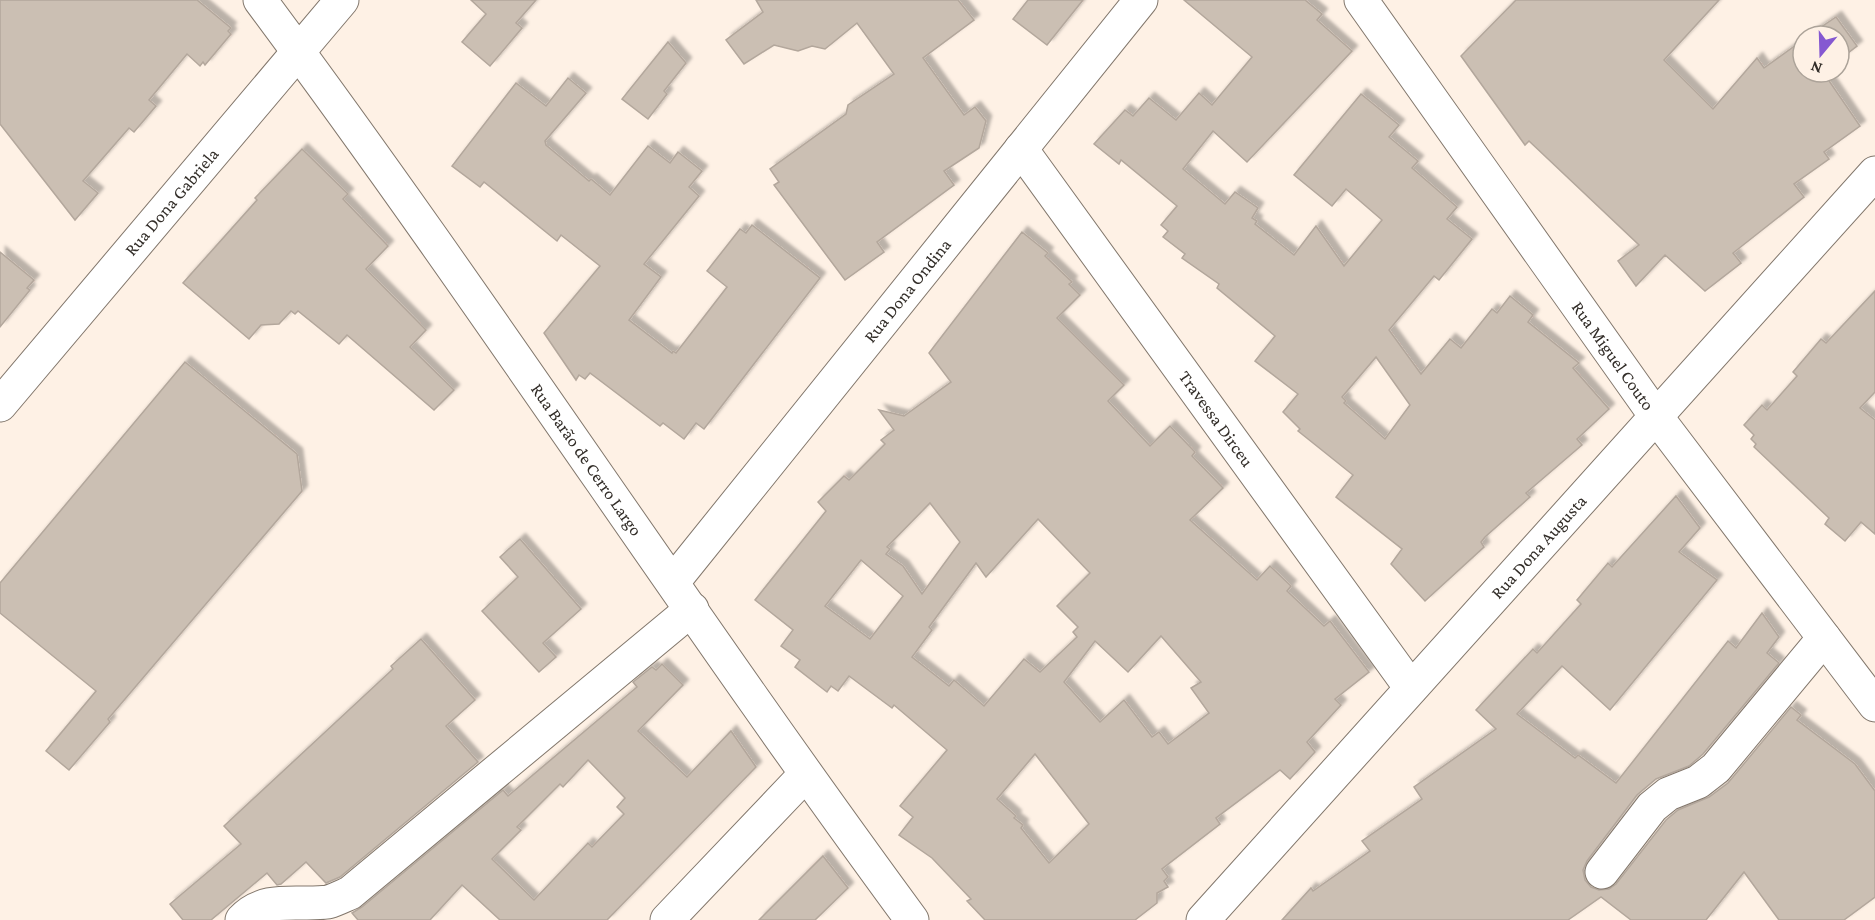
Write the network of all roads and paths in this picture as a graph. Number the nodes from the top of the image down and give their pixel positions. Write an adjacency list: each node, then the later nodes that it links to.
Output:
1 (260, 0): 5 (street, Rua Barão de Cerro Largo)
2 (342, 0): 5 (street, Rua Dona Gabriela)
3 (1141, 0): 6 (street, Rua Dona Ondina)
4 (1361, 0): 9 (street, Rua Miguel Couto)
5 (298, 52): 8 (street, Rua Dona Gabriela); 10 (street, Rua Barão de Cerro Largo)
6 (1021, 149): 10 (street, Rua Dona Ondina); 13 (street, Travessa Dirceu)
7 (1875, 172): 9 (street, Rua Dona Augusta)
8 (0, 405)
9 (1655, 415): 12 (street, Rua Miguel Couto); 13 (street, Rua Dona Augusta)
10 (673, 582): 11 (street, Rua Barão de Cerro Largo)
11 (692, 609): 15 (street, Rua Barão de Cerro Largo); 17 (street)
12 (1824, 638): 14 (street, Rua Miguel Couto); 16 (street)
13 (1411, 688): 20 (street, Rua Dona Augusta)
14 (1875, 705)
15 (805, 775): 18 (street); 19 (street, Rua Barão de Cerro Largo)
16 (1602, 872)
17 (242, 920)
18 (667, 920)
19 (912, 920)
20 (1203, 920)

